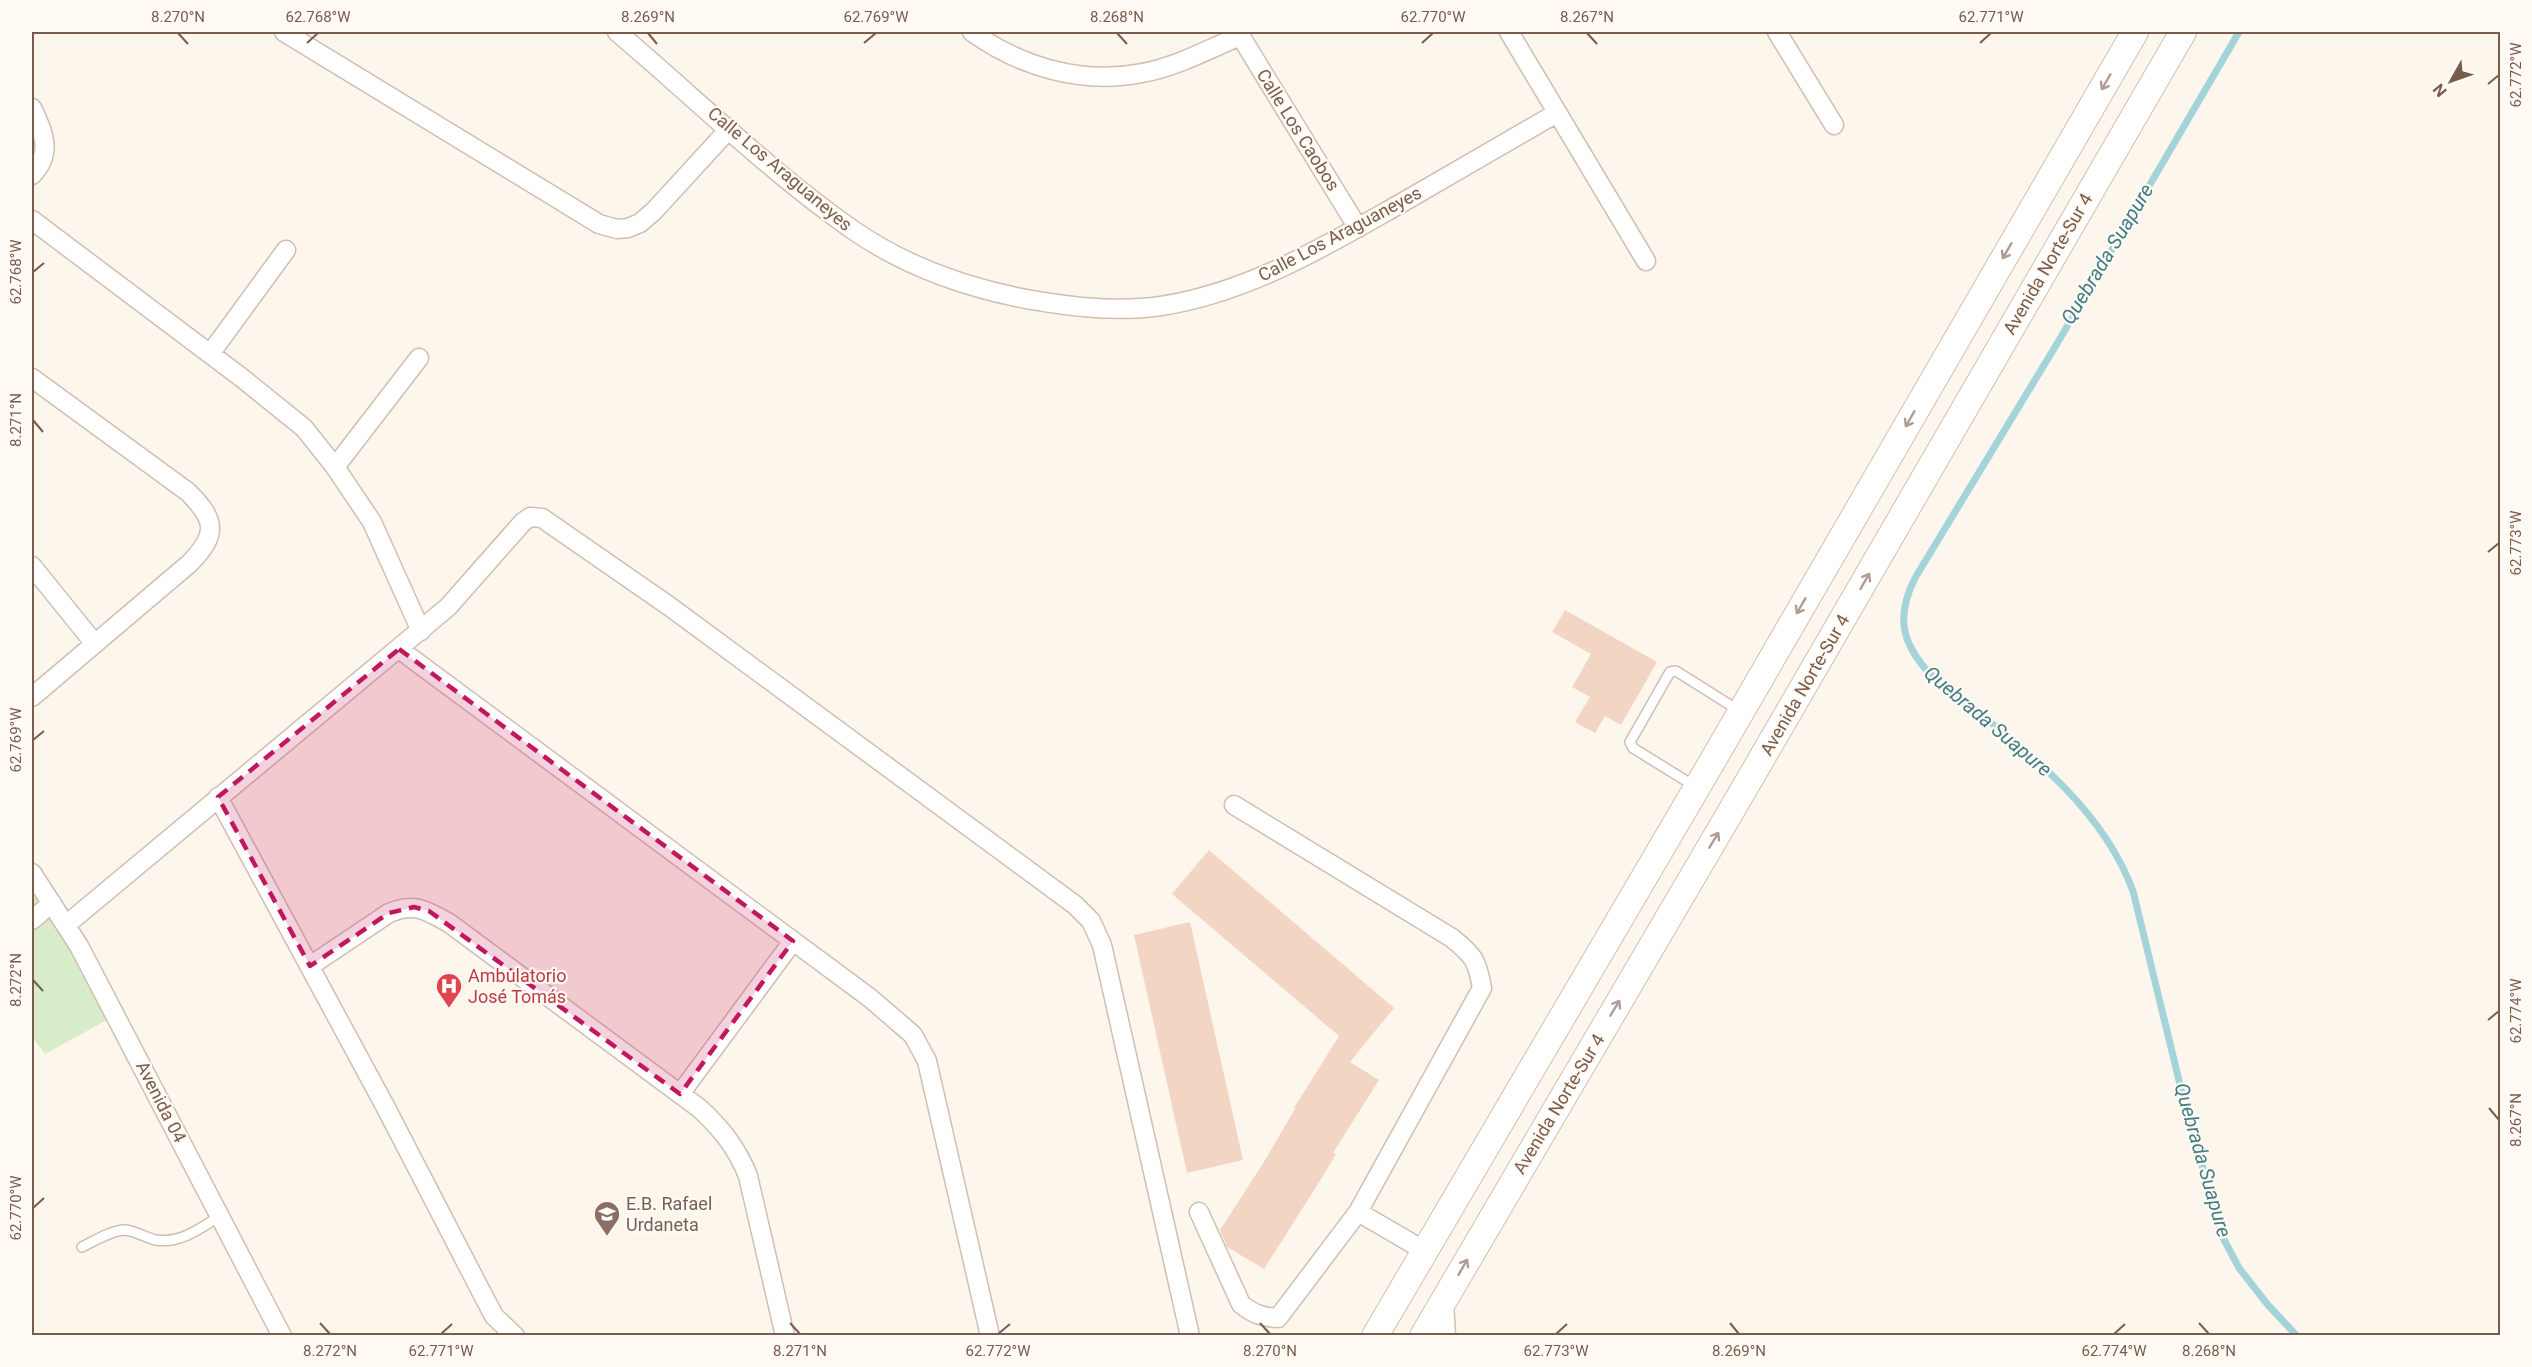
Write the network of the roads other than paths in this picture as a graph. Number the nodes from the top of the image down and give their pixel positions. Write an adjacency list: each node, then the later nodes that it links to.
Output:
1 (284, 32): 12 (street)
2 (618, 32): 12 (street, Calle Los Araguaneyes)
3 (972, 32): 8 (street)
4 (1509, 32): 10 (street)
5 (2135, 32): 27 (main road, one-way to 27)
6 (2182, 32): 43 (main road, Avenida Norte-Sur 4, one-way to 6)
7 (1782, 33): 11 (street)
8 (1239, 34): 15 (street, Calle Los Caobos)
9 (32, 108): 13 (street)
10 (1557, 113): 15 (street, Calle Los Araguaneyes); 17 (street)
11 (1834, 125)
12 (730, 128): 15 (street, Calle Los Araguaneyes)
13 (32, 175)
14 (32, 220): 18 (street)
15 (1358, 228)
16 (286, 250): 18 (street)
17 (1646, 261)
18 (210, 354): 21 (street)
19 (419, 358): 21 (street)
20 (32, 378): 24 (street)
21 (335, 467): 23 (street)
22 (32, 566): 24 (street)
23 (421, 631): 25 (street); 48 (street)
24 (94, 644): 26 (street)
25 (399, 649): 29 (street); 35 (street)
26 (32, 697)
27 (1740, 712): 28 (main road); 28 (lane)
28 (1696, 788): 42 (main road)
29 (218, 797): 34 (street); 36 (street)
30 (1234, 805): 39 (street)
31 (32, 873): 32 (street, Avenida 04)
32 (52, 903): 33 (street); 34 (street, Avenida 04)
33 (32, 920)
34 (66, 925): 40 (street, Avenida 04)
35 (793, 941): 37 (street); 47 (street)
36 (310, 966): 37 (street); 45 (street)
37 (680, 1094): 46 (street)
38 (1199, 1212): 39 (street)
39 (1358, 1212): 42 (street)
40 (220, 1216): 41 (lane); 44 (street, Avenida 04)
41 (82, 1246)
42 (1425, 1251): 49 (main road)
43 (1444, 1299): 50 (main road, Avenida Norte-Sur 4); 51 (street)
44 (282, 1335)
45 (515, 1335)
46 (785, 1335)
47 (990, 1335)
48 (1190, 1335)
49 (1375, 1335)
50 (1423, 1335)
51 (1446, 1335)

